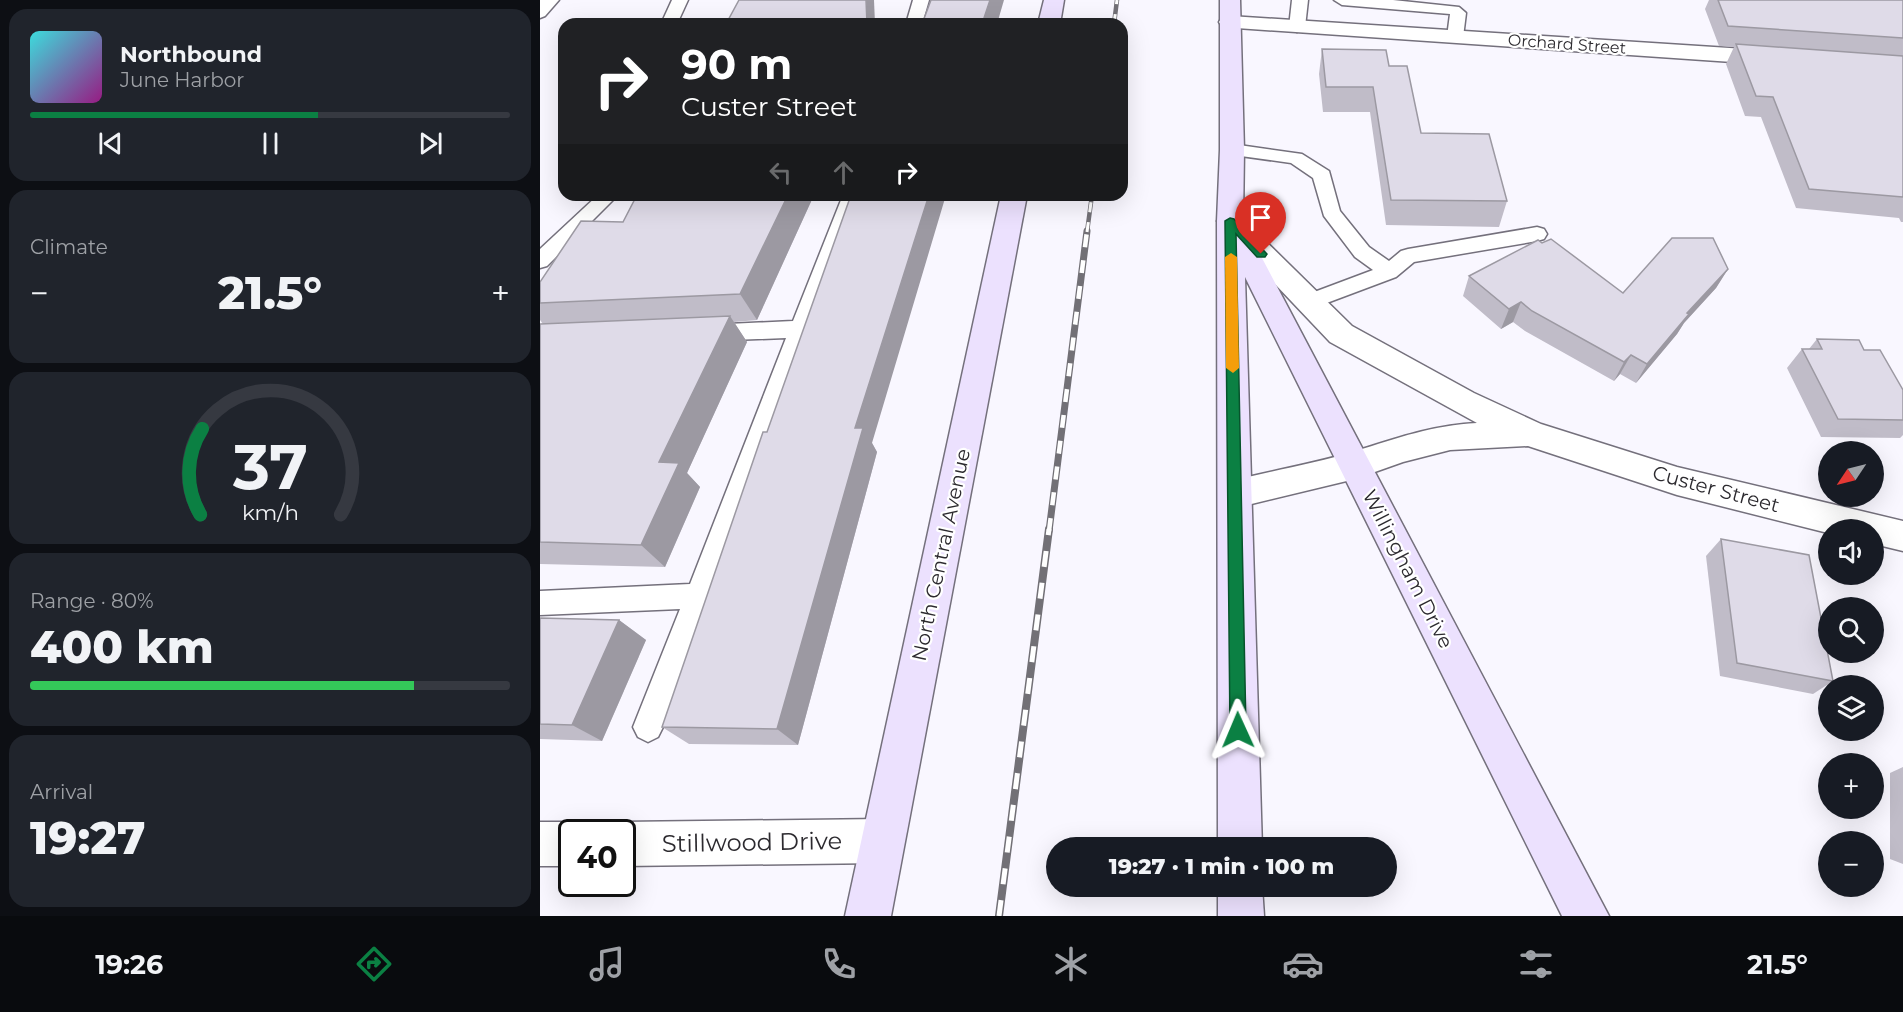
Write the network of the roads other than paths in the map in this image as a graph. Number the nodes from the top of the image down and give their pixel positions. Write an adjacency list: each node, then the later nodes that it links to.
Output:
1 (549, 0): 7 (street); 9 (lane)
2 (680, 0): 10 (lane)
3 (921, 0): 11 (lane)
4 (1054, 0): 12 (street)
5 (1300, 0): 13 (lane)
6 (1342, 0): 14 (lane)
7 (540, 1)
8 (1230, 11): 13 (street, Orchard Street); 16 (street)
9 (540, 13)
10 (672, 18)
11 (916, 18)
12 (1050, 18)
13 (1297, 27): 14 (street, Orchard Street)
14 (1455, 37): 15 (street, Orchard Street)
15 (1797, 60)
16 (1232, 150): 20 (street); 23 (lane)
17 (603, 201): 22 (lane)
18 (850, 201): 25 (lane)
19 (1013, 201): 35 (street, North Central Avenue)
20 (1230, 221): 24 (street, Custer Street); 28 (street, Willingham Drive); 29 (street)
21 (1537, 234): 23 (lane)
22 (540, 261)
23 (1389, 272): 24 (lane)
24 (1308, 302): 27 (street, Custer Street)
25 (801, 329): 26 (lane); 31 (lane)
26 (682, 334)
27 (1531, 434): 28 (street, Custer Street); 30 (street, Custer Street)
28 (1355, 465): 29 (street, Custer Street); 42 (street, Willingham Drive)
29 (1235, 494): 34 (street)
30 (1903, 536)
31 (698, 596): 32 (lane); 33 (lane)
32 (540, 603)
33 (648, 727)
34 (1240, 837)
35 (882, 841): 36 (street, Stillwood Drive); 40 (street, North Central Avenue)
36 (636, 843)
37 (540, 844): 38 (street)
38 (558, 844)
39 (1240, 897): 41 (street)
40 (868, 916)
41 (1241, 916)
42 (1586, 916)

